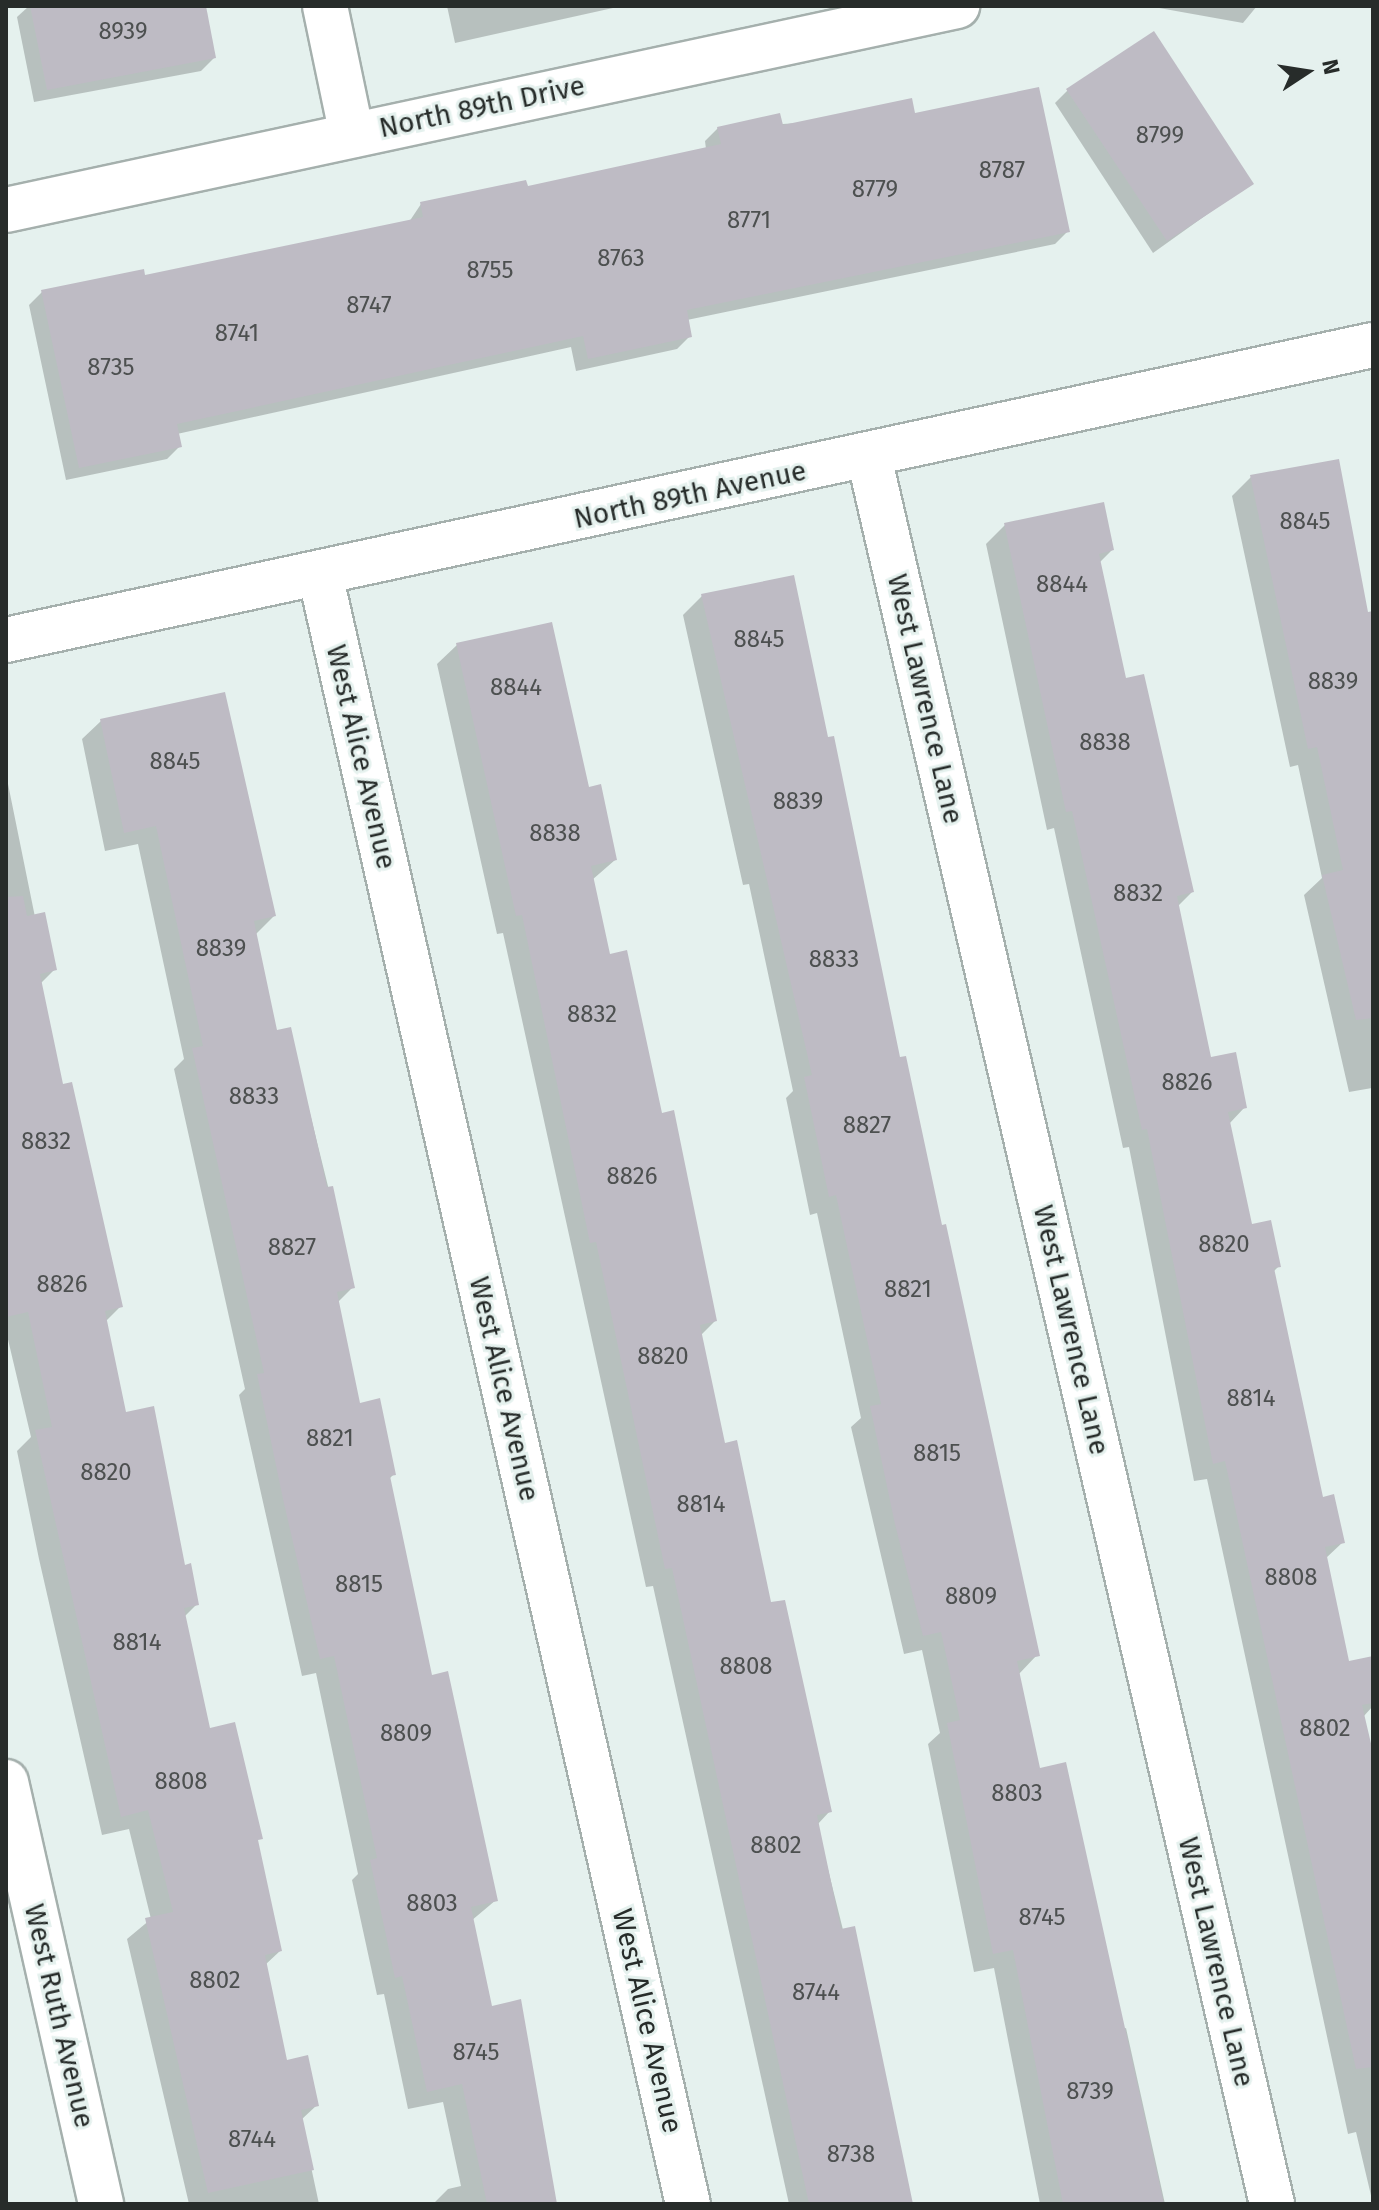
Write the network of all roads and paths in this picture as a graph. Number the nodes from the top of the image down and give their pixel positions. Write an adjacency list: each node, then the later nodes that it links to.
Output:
1 (325, 6): 3 (street)
2 (957, 6): 3 (street, North 89th Drive)
3 (352, 135): 4 (street, North 89th Drive)
4 (6, 210)
5 (1373, 345): 6 (street, North 89th Avenue)
6 (869, 457): 7 (street, North 89th Avenue); 12 (street, West Lawrence Lane)
7 (320, 574): 8 (street, North 89th Avenue); 11 (street, West Alice Avenue)
8 (6, 640)
9 (6, 1782): 10 (street, West Ruth Avenue)
10 (101, 2204)
11 (688, 2204)
12 (1272, 2204)

